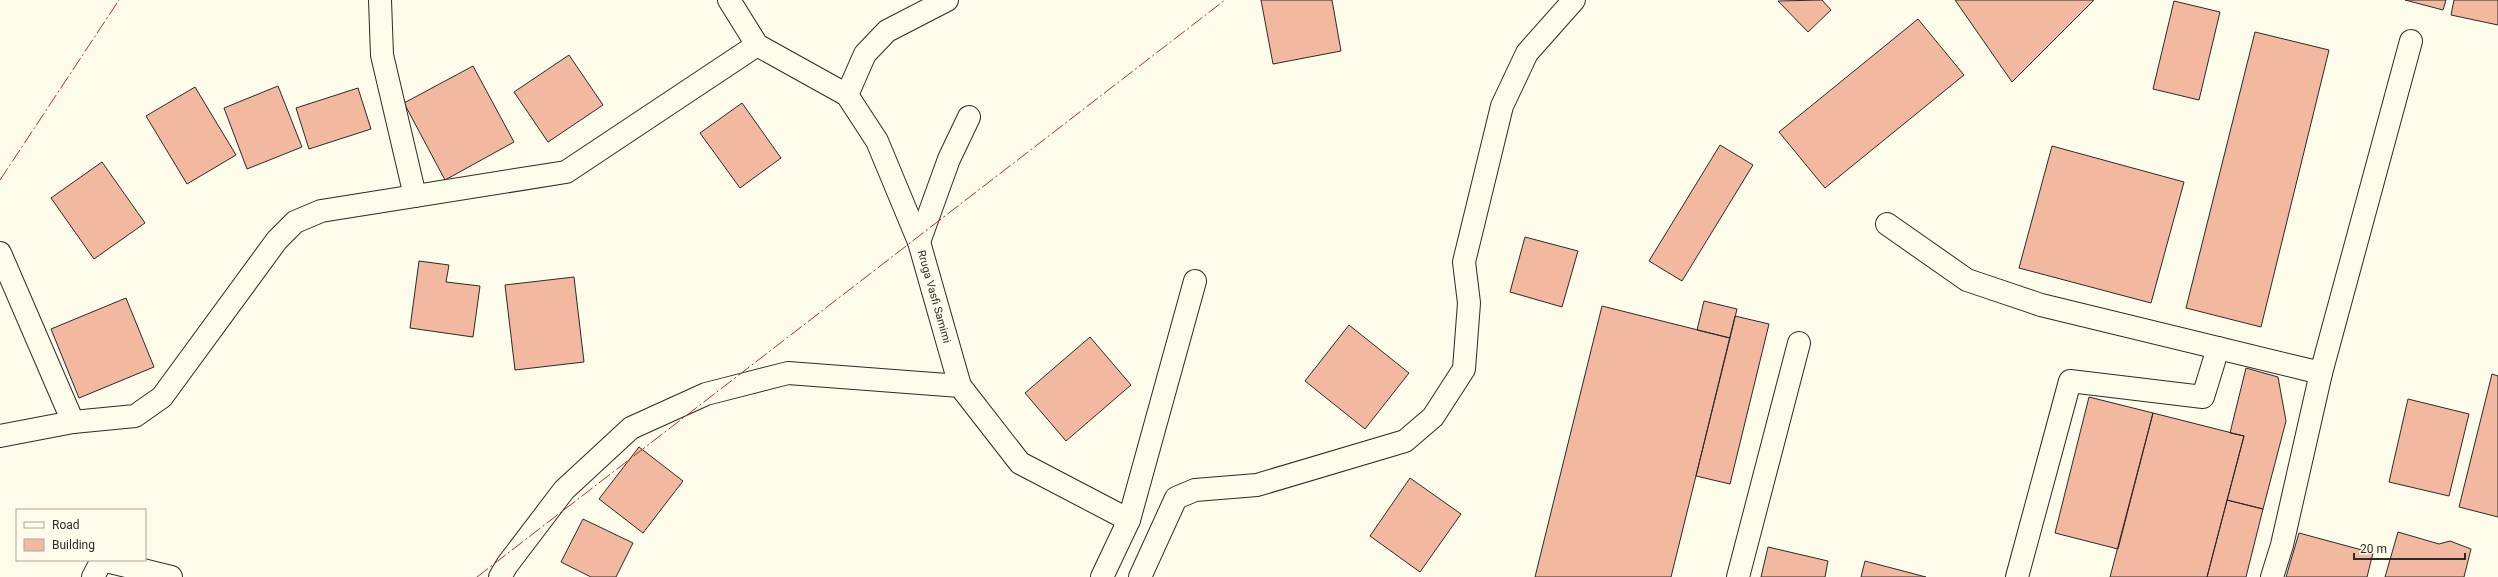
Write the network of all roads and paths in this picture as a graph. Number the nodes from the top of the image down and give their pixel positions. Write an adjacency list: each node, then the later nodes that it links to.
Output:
1 (380, 0): 9 (street)
2 (729, 0): 6 (street, Rruga Vasfi Samimi)
3 (947, 0): 7 (street)
4 (1574, 0): 27 (street)
5 (2411, 41): 16 (street)
6 (757, 45): 7 (street, Rruga Vasfi Samimi); 9 (street)
7 (847, 95): 11 (street, Rruga Vasfi Samimi)
8 (969, 117): 11 (street)
9 (415, 196): 18 (street)
10 (1887, 224): 15 (street)
11 (919, 242): 17 (street, Rruga Vasfi Samimi)
12 (0, 253): 18 (street)
13 (1195, 282): 20 (street)
14 (1799, 343): 28 (street)
15 (2218, 348): 16 (street); 29 (street)
16 (2321, 373): 30 (street)
17 (960, 386): 20 (street, Rruga Vasfi Samimi); 25 (street)
18 (73, 422): 19 (street)
19 (0, 436)
20 (1129, 520): 26 (street)
21 (101, 561): 23 (street)
22 (106, 561): 24 (street)
23 (93, 577)
24 (171, 577)
25 (500, 577)
26 (1102, 577)
27 (1140, 577)
28 (1738, 577)
29 (2017, 577)
30 (2272, 577)

